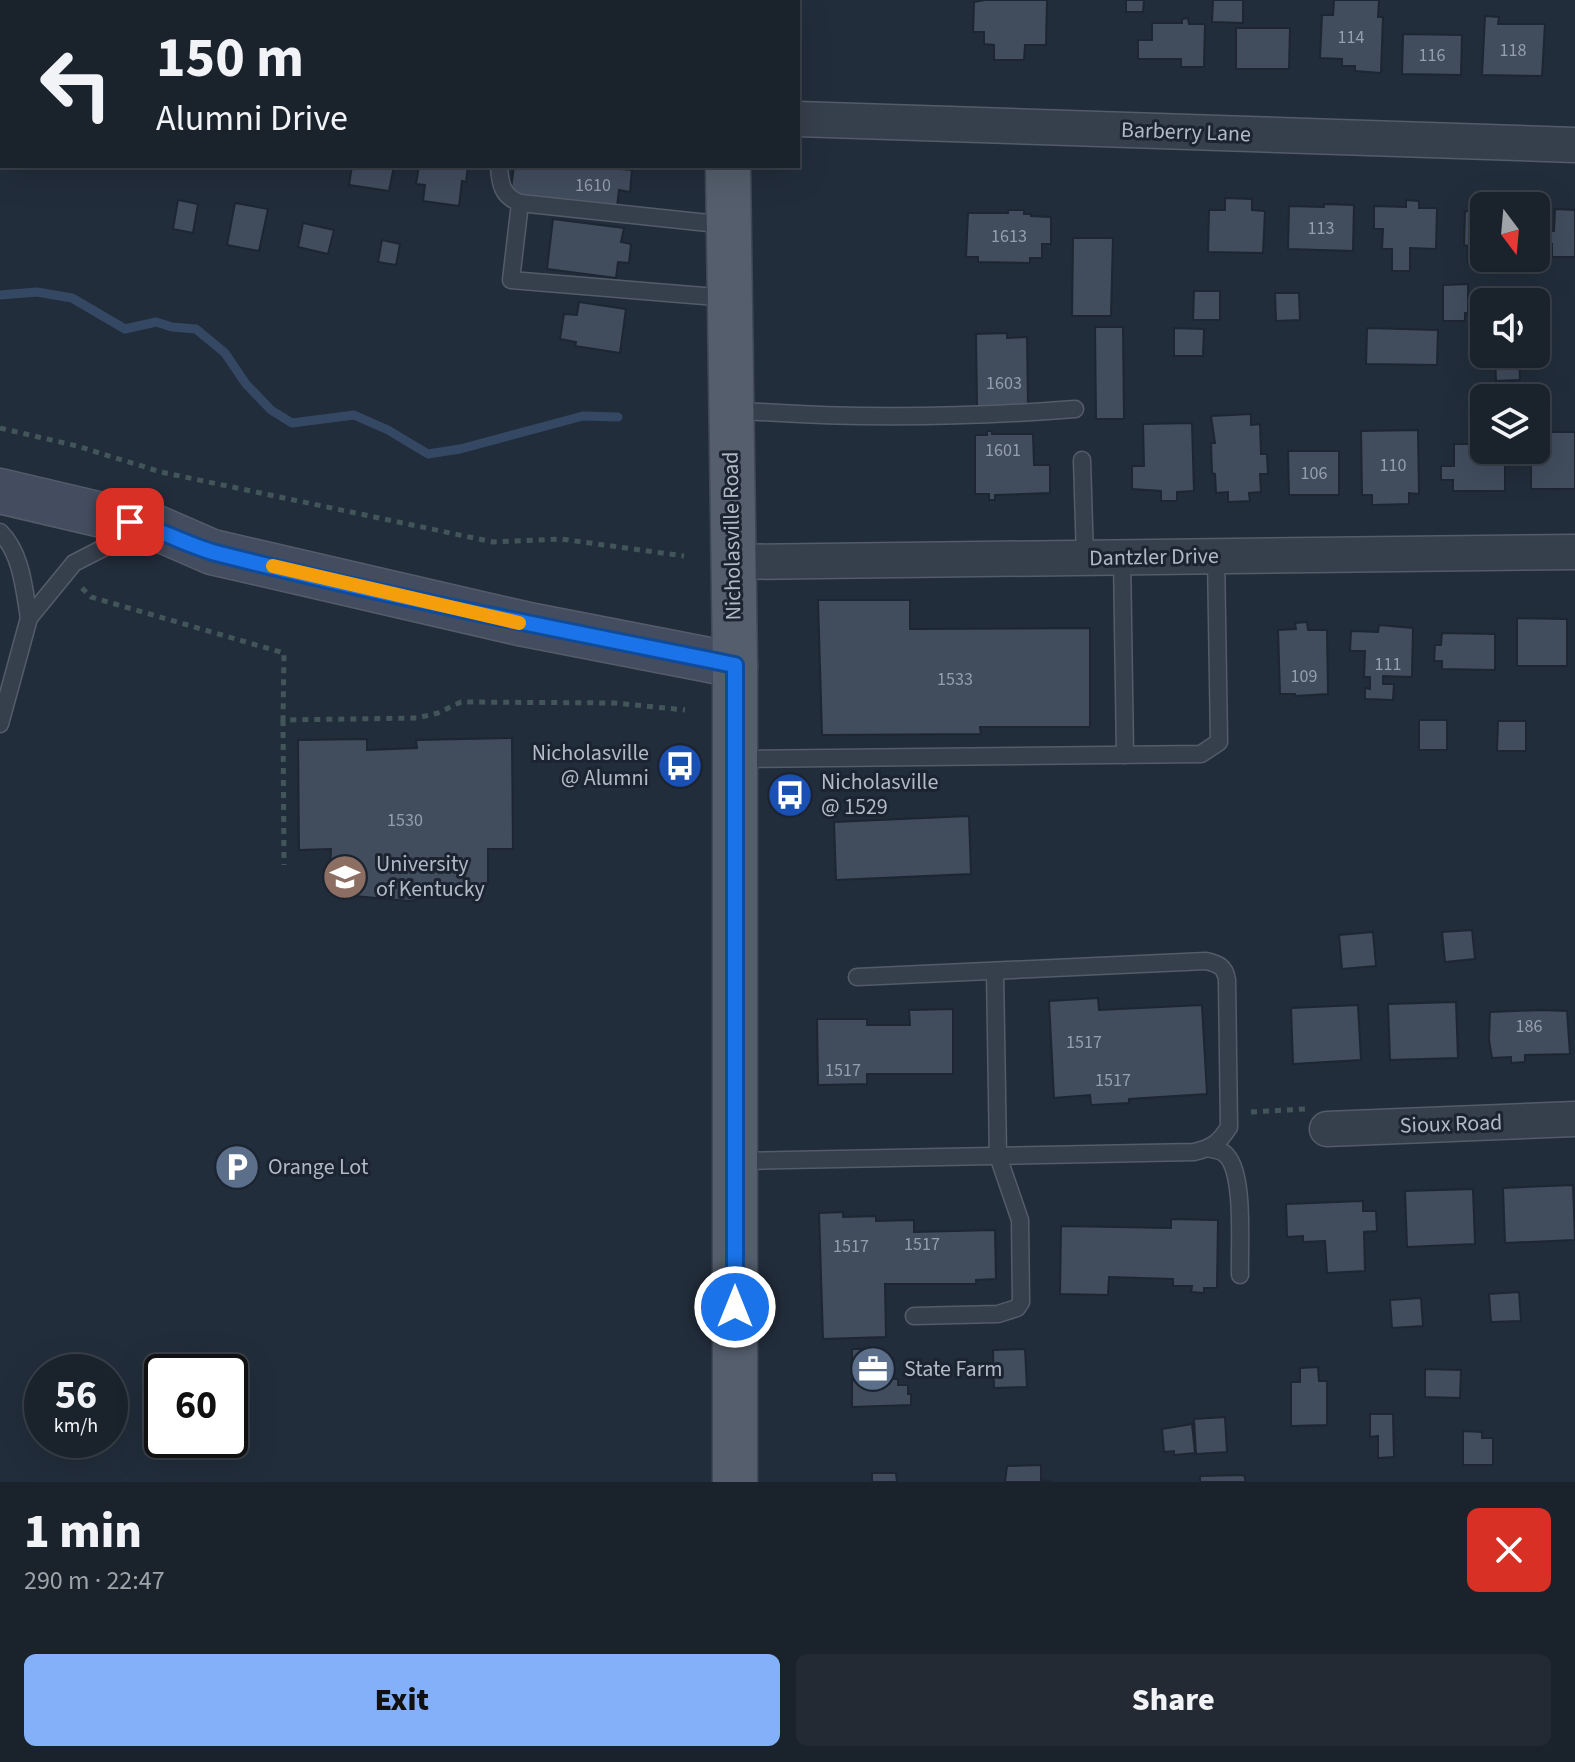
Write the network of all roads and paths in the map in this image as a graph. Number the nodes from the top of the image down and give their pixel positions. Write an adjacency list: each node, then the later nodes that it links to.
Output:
1 (800, 119): 2 (street, Barberry Lane)
2 (1575, 145)
3 (499, 168): 5 (lane)
4 (728, 168): 6 (main road, Nicholasville Road)
5 (520, 203): 6 (lane); 7 (lane)
6 (728, 225): 7 (main road, Nicholasville Road)
7 (729, 298): 9 (main road, Nicholasville Road)
8 (1075, 409): 9 (lane)
9 (730, 410): 22 (main road, Nicholasville Road)
10 (0, 428): 18 (path)
11 (1082, 460): 21 (lane)
12 (0, 491): 16 (main road)
13 (0, 516): 15 (main road)
14 (0, 532): 24 (lane)
15 (113, 543): 16 (main road); 24 (lane)
16 (212, 552): 25 (main road)
17 (1575, 552): 19 (street, Dantzler Drive)
18 (684, 556)
19 (1216, 556): 20 (street, Dantzler Drive); 29 (lane)
20 (1122, 557): 21 (street, Dantzler Drive); 29 (lane)
21 (1085, 558): 22 (street, Dantzler Drive)
22 (732, 562): 25 (main road, Nicholasville Road)
23 (73, 579): 27 (path)
24 (29, 618): 28 (lane)
25 (735, 665): 30 (main road, Nicholasville Road)
26 (685, 710): 27 (path)
27 (283, 720): 31 (path)
28 (0, 724)
29 (1125, 755): 30 (lane)
30 (734, 759): 39 (main road, Nicholasville Road)
31 (284, 865)
32 (995, 971): 33 (lane); 34 (lane); 38 (lane)
33 (857, 977)
34 (1229, 1113): 36 (path); 37 (lane)
35 (1575, 1119): 36 (street, Sioux Road)
36 (1327, 1129)
37 (1211, 1149): 38 (lane); 40 (lane)
38 (998, 1156): 39 (lane); 41 (lane)
39 (734, 1161): 42 (main road, Nicholasville Road)
40 (1240, 1275)
41 (914, 1316)
42 (735, 1482)

